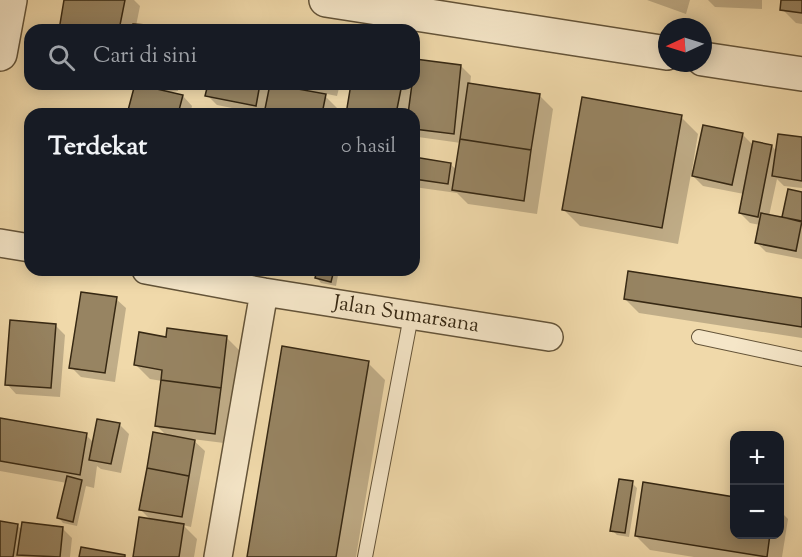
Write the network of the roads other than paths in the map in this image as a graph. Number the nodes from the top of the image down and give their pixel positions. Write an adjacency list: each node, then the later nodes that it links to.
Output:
1 (10, 0): 4 (street)
2 (326, 0): 3 (street)
3 (658, 52)
4 (0, 54)
5 (712, 60): 6 (street)
6 (802, 74)
7 (0, 243): 8 (street)
8 (24, 247)
9 (178, 276): 10 (street, Jalan Sumarsana)
10 (264, 292): 11 (street, Jalan Sumarsana); 15 (street)
11 (411, 316): 12 (street, Jalan Sumarsana); 16 (lane)
12 (549, 337)
13 (699, 337): 14 (lane)
14 (802, 359)
15 (218, 557)
16 (365, 557)

